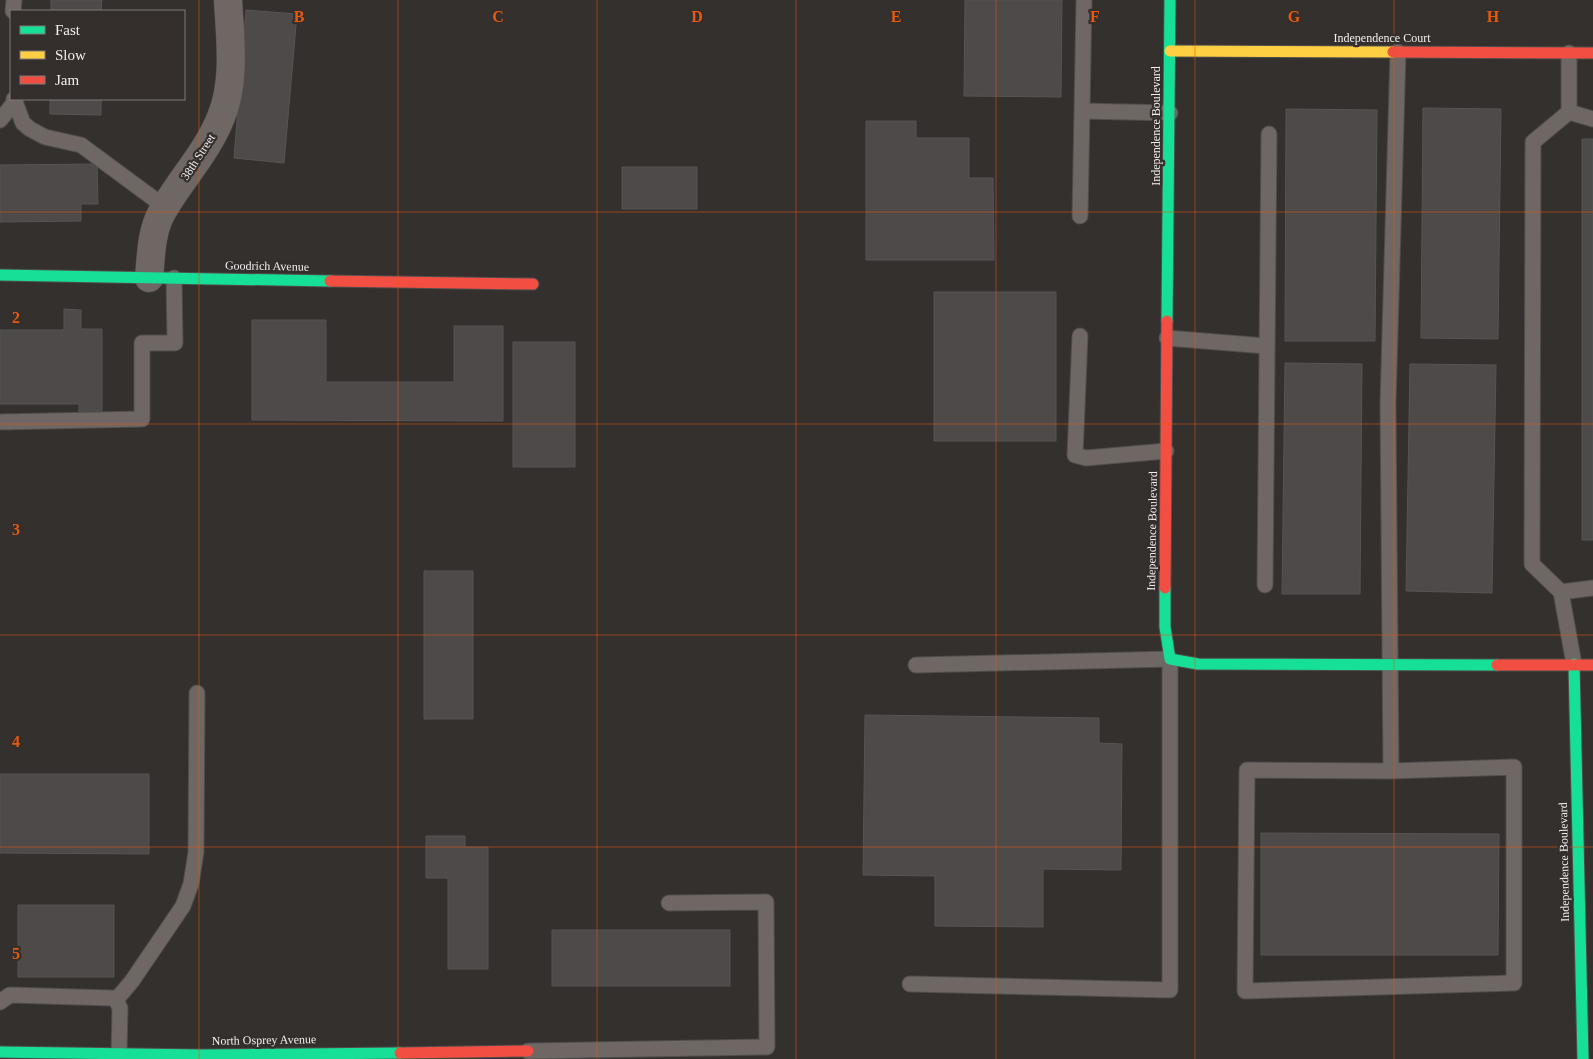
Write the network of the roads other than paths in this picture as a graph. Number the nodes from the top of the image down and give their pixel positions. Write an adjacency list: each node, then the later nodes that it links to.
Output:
1 (228, 0): 15 (street, 38th Street)
2 (1084, 0): 9 (lane)
3 (1170, 0): 4 (street, Independence Boulevard)
4 (1170, 51): 5 (street, Independence Court); 11 (street, Independence Boulevard)
5 (1398, 52): 6 (street, Independence Court); 29 (lane)
6 (1569, 52): 7 (street, Independence Court); 10 (lane)
7 (1593, 53)
8 (14, 101): 13 (lane); 15 (lane)
9 (1082, 111): 11 (lane); 16 (lane)
10 (1569, 112): 12 (lane); 27 (lane)
11 (1170, 113): 21 (street, Independence Boulevard)
12 (1593, 119)
13 (0, 120)
14 (1269, 134): 22 (lane)
15 (166, 207): 18 (street, 38th Street)
16 (1080, 216)
17 (0, 275): 18 (street, Goodrich Avenue)
18 (161, 278): 19 (street, Goodrich Avenue); 23 (lane)
19 (533, 284)
20 (1080, 336): 24 (lane)
21 (1167, 338): 22 (lane); 24 (street, Independence Boulevard)
22 (1266, 346): 25 (lane)
23 (0, 422)
24 (1166, 451): 28 (street, Independence Boulevard)
25 (1265, 585)
26 (1593, 588): 27 (lane)
27 (1560, 592): 30 (lane)
28 (1170, 658): 29 (street); 31 (lane); 38 (lane)
29 (1390, 664): 30 (street); 36 (lane)
30 (1574, 664): 32 (street); 35 (street, Independence Boulevard)
31 (916, 665)
32 (1593, 665)
33 (197, 693): 39 (lane)
34 (1593, 755): 35 (lane)
35 (1576, 757): 44 (street, Independence Boulevard)
36 (1390, 770): 36 (lane)
37 (670, 903): 41 (lane)
38 (910, 984)
39 (116, 1000): 40 (lane); 43 (lane)
40 (0, 1002)
41 (528, 1051): 43 (street, North Osprey Avenue)
42 (0, 1052): 43 (street, North Osprey Avenue)
43 (119, 1054)
44 (1583, 1059)

